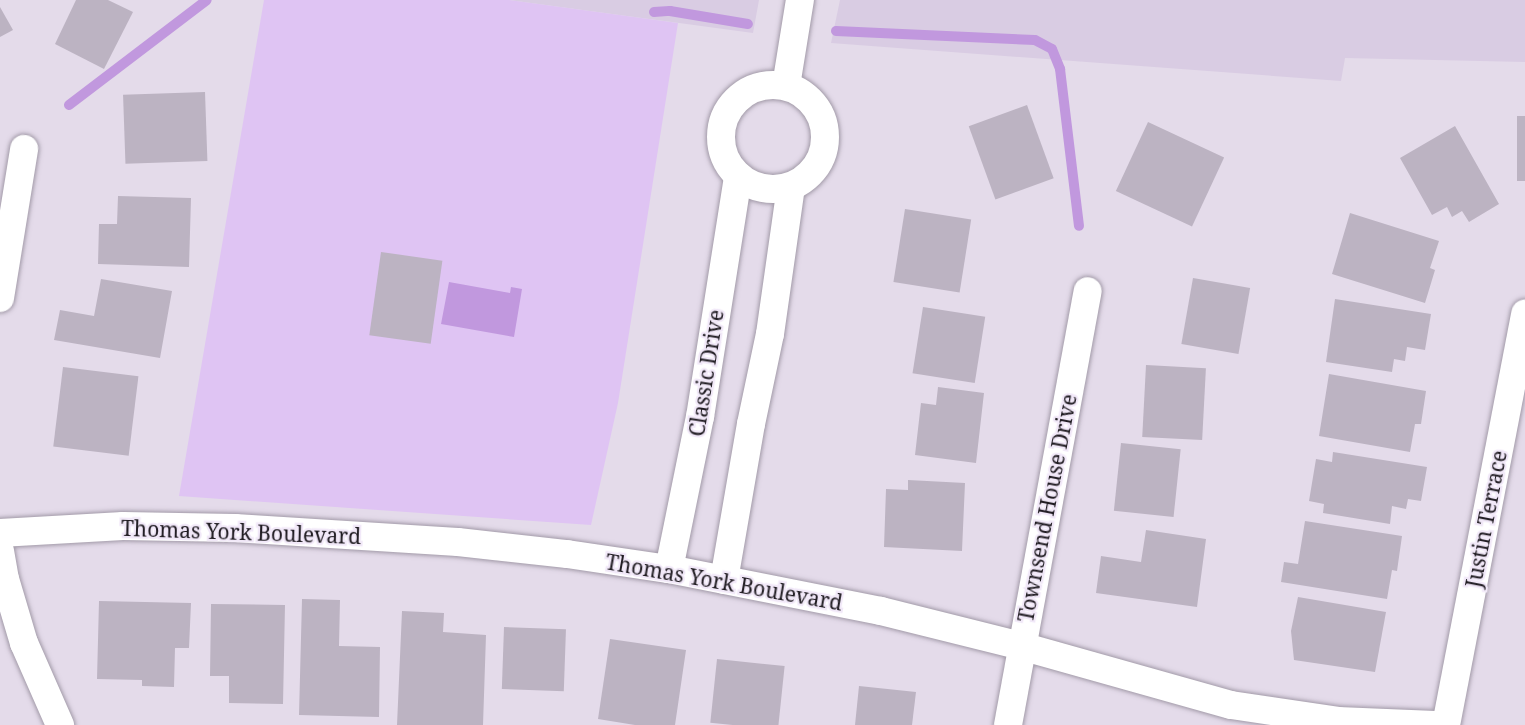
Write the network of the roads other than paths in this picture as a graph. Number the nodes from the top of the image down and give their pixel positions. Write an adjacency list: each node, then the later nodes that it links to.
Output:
1 (800, 0): 2 (street)
2 (786, 86): 4 (street); 5 (street)
3 (24, 149): 7 (street)
4 (738, 176): 5 (street); 11 (street, Classic Drive)
5 (791, 187): 12 (street)
6 (1088, 291): 13 (street, Townsend House Drive)
7 (0, 298)
8 (1525, 314): 17 (street, Justin Terrace)
9 (0, 533): 11 (street, Thomas York Boulevard)
10 (0, 551): 14 (street)
11 (669, 569): 12 (street, Thomas York Boulevard)
12 (724, 580): 13 (street, Thomas York Boulevard)
13 (1021, 646): 15 (street, Townsend House Drive); 16 (street, Thomas York Boulevard)
14 (60, 725)
15 (1008, 725)
16 (1435, 725)
17 (1446, 725)

